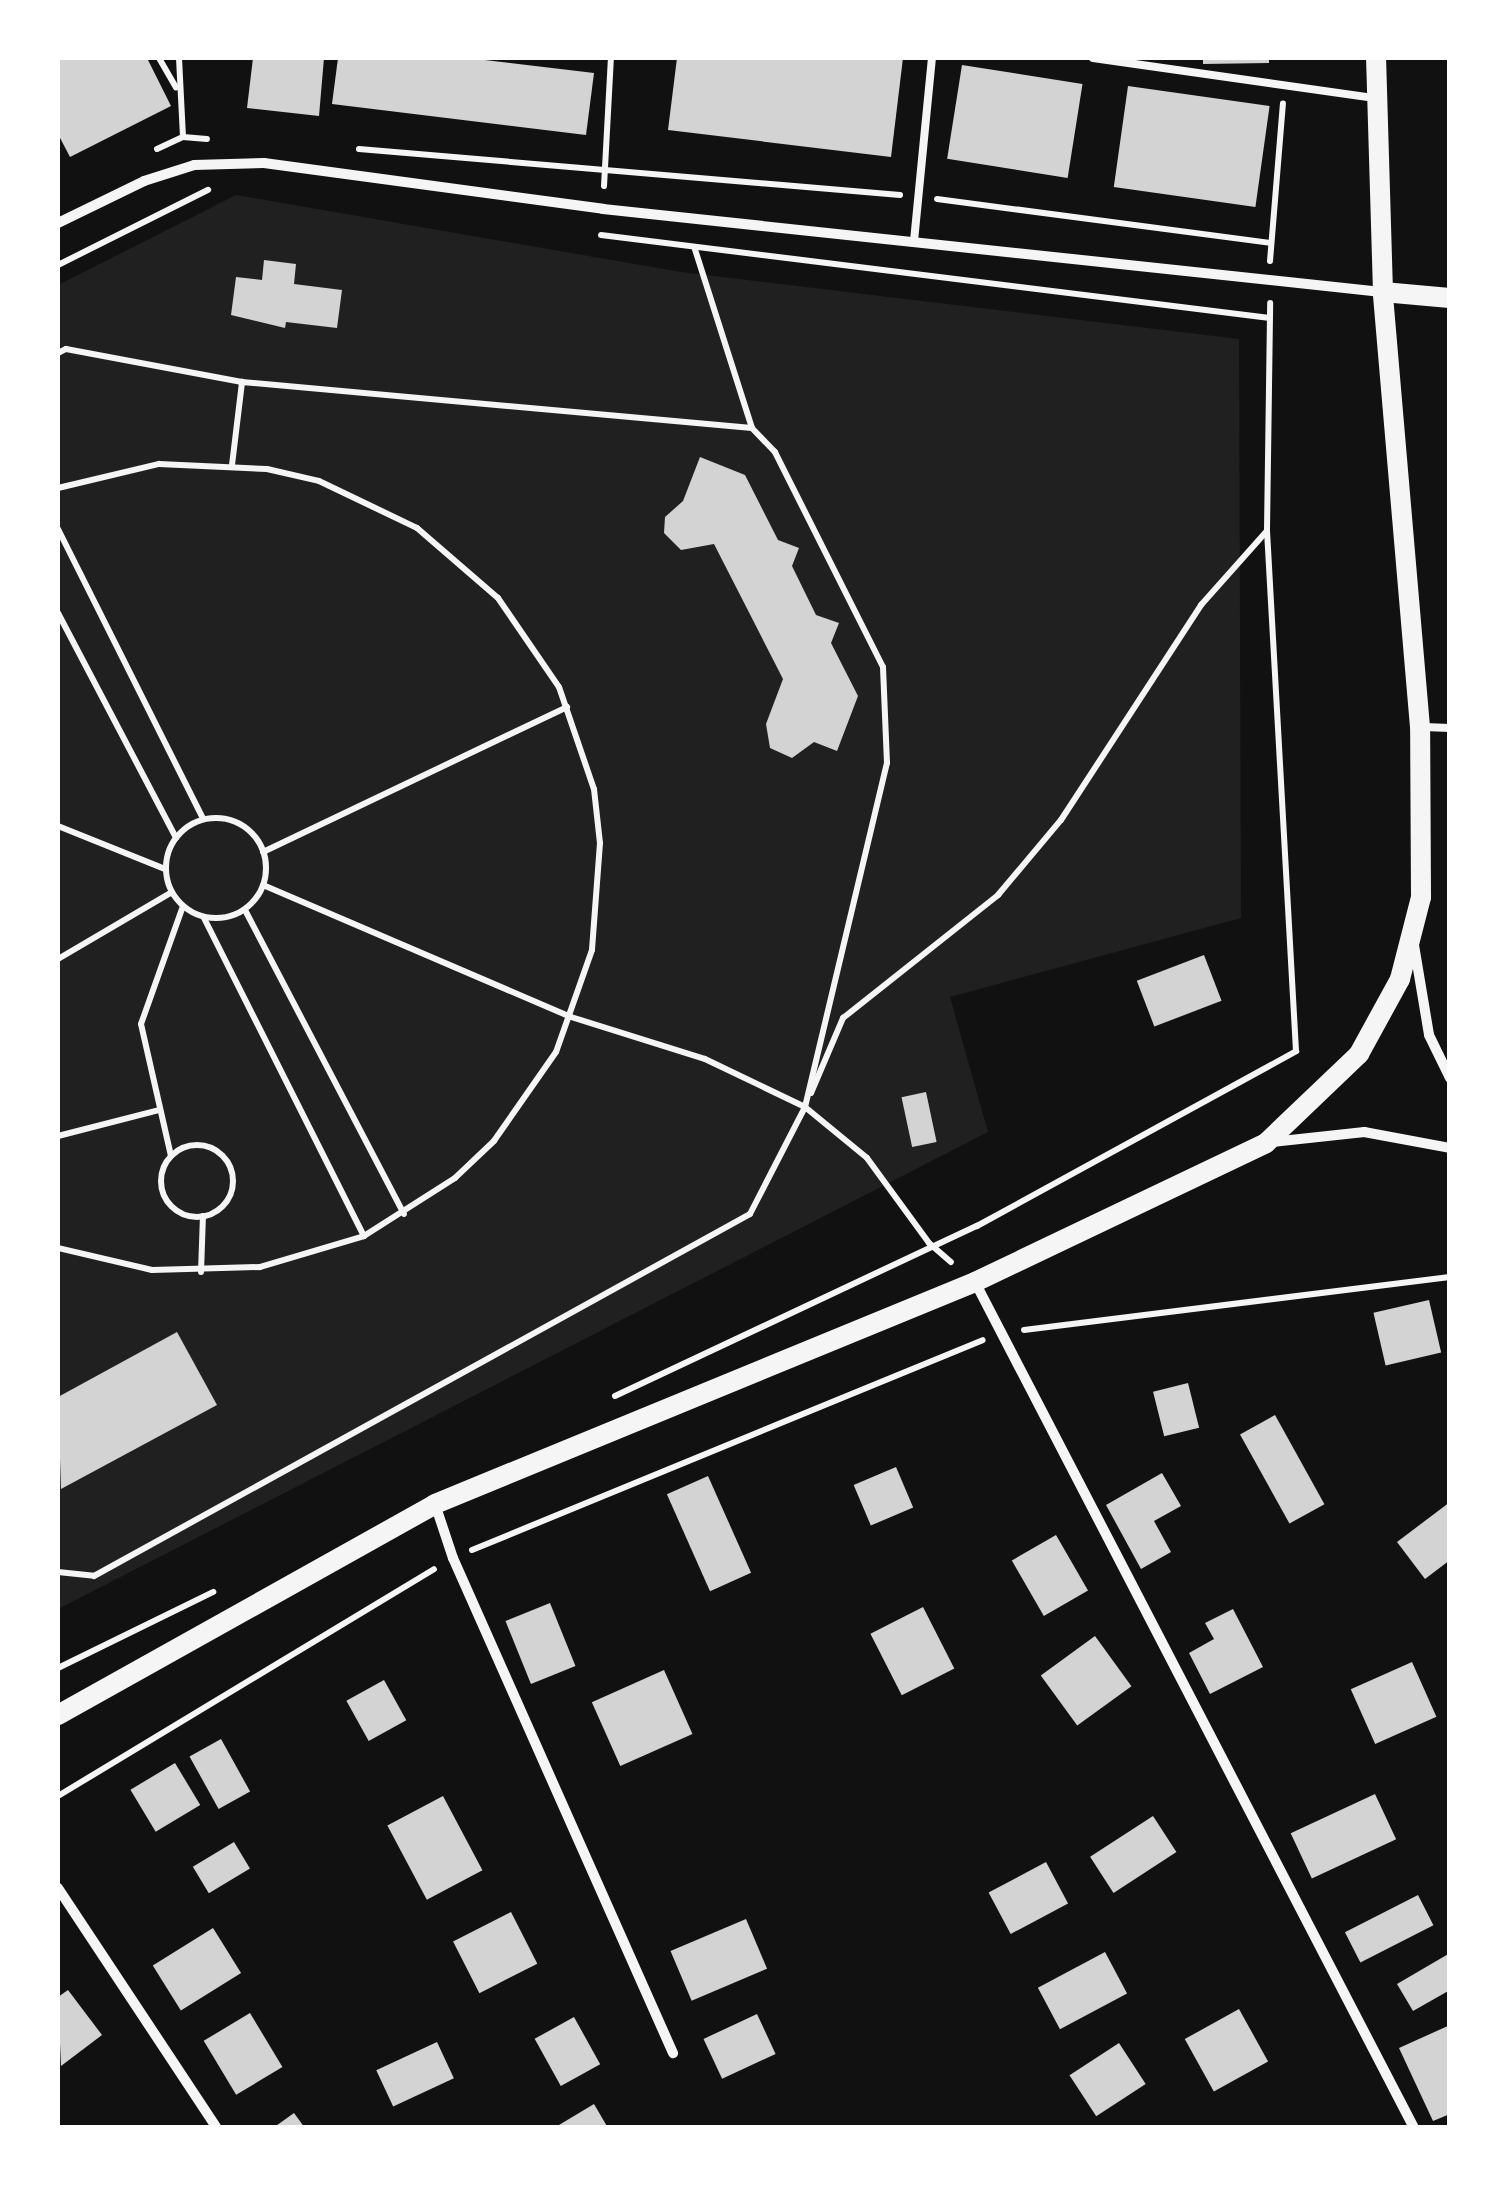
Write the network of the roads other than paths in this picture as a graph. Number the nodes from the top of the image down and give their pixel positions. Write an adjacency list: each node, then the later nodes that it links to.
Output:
1 (932, 58): 6 (lane)
2 (1092, 58): 4 (lane)
3 (1376, 58): 4 (main road)
4 (1378, 98): 7 (main road)
5 (58, 223): 6 (street)
6 (914, 241): 7 (street)
7 (1384, 292): 8 (main road); 9 (main road)
8 (1450, 298)
9 (1420, 726): 10 (lane); 11 (main road)
10 (1450, 728)
11 (1413, 939): 12 (street); 13 (main road)
12 (1450, 1078)
13 (1266, 1144): 14 (street); 15 (main road)
14 (1450, 1148)
15 (975, 1282): 16 (main road); 21 (street)
16 (435, 1504): 17 (main road); 19 (street)
17 (58, 1715)
18 (58, 1888): 20 (street)
19 (673, 2053)
20 (217, 2128)
21 (1414, 2128)

